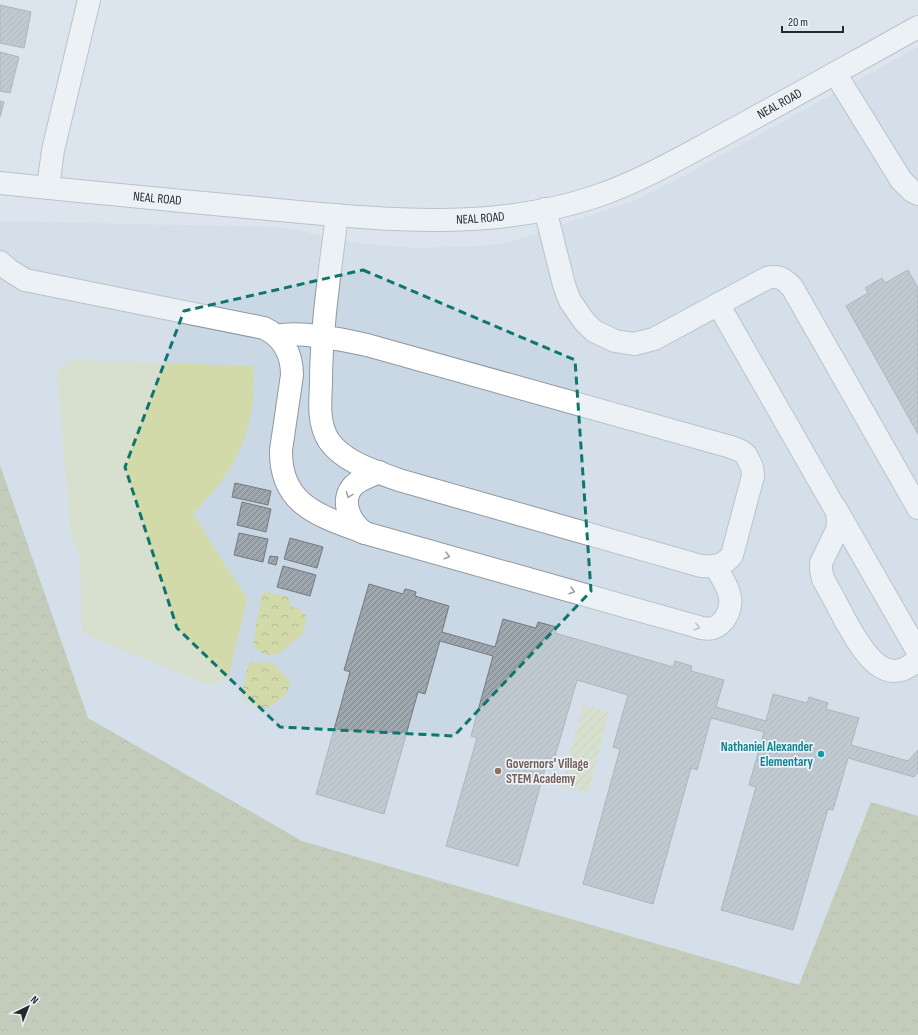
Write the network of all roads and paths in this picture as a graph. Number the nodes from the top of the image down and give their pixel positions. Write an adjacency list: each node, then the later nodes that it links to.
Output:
1 (89, 0): 5 (street)
2 (918, 27): 3 (street, NEAL ROAD)
3 (835, 73): 6 (street); 7 (street, NEAL ROAD)
4 (0, 183): 5 (street, NEAL ROAD)
5 (48, 188): 8 (street, NEAL ROAD)
6 (918, 194)
7 (545, 209): 8 (street, NEAL ROAD); 10 (street)
8 (336, 215): 12 (street)
9 (0, 262): 11 (street)
10 (718, 304): 14 (street); 15 (street)
11 (278, 336): 12 (street); 16 (street)
12 (322, 337): 13 (street); 17 (street)
13 (379, 472): 16 (street, one-way to 16); 17 (street)
14 (832, 503): 18 (street); 19 (street)
15 (918, 508)
16 (365, 533): 17 (street, one-way to 17)
17 (715, 566)
18 (918, 652)
19 (918, 659)

